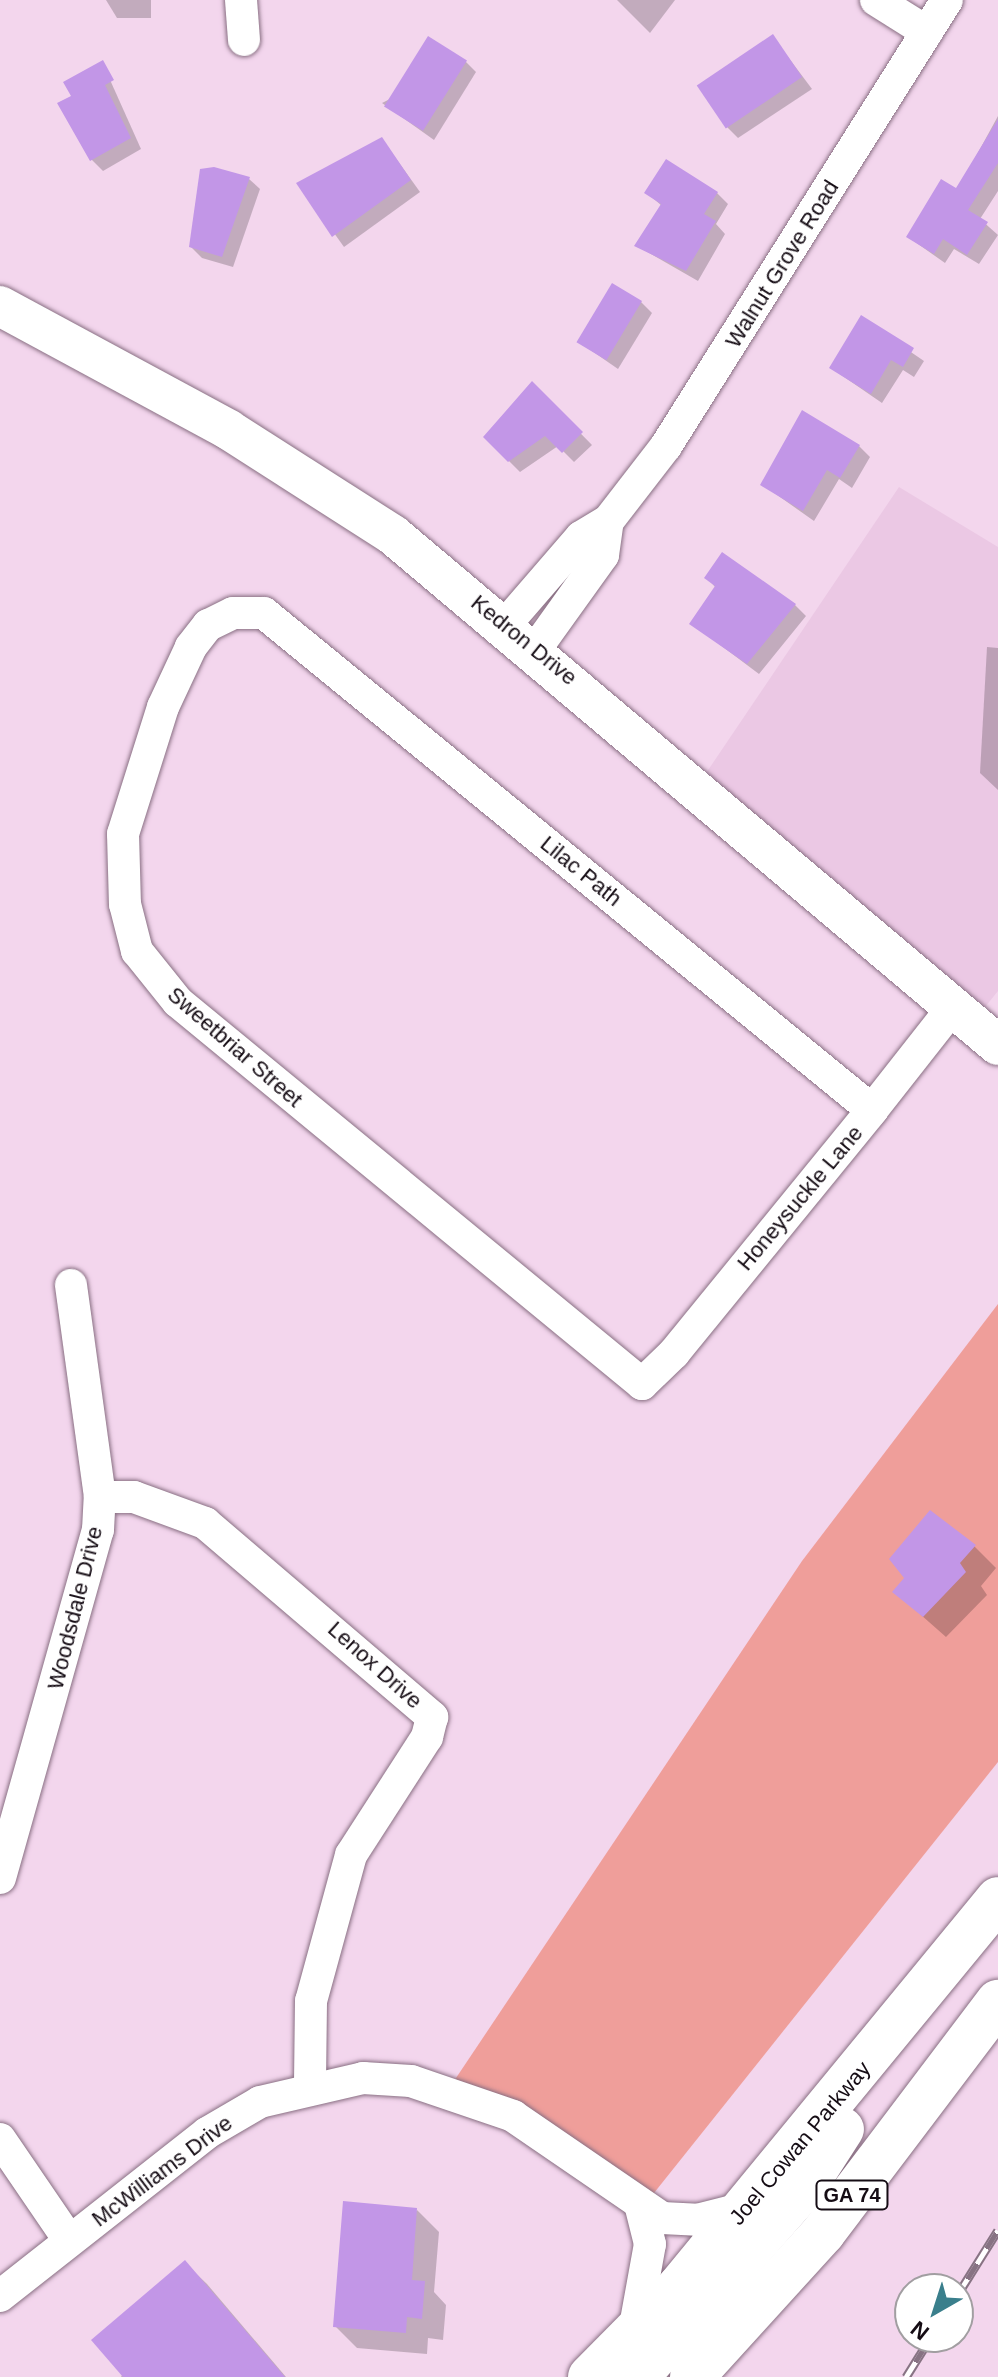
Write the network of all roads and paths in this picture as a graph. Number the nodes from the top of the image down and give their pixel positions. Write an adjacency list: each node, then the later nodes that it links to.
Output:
1 (241, 0): 5 (street)
2 (876, 0): 4 (street)
3 (947, 0): 4 (street, Walnut Grove Road)
4 (927, 32): 8 (street, Walnut Grove Road)
5 (244, 40)
6 (0, 306): 8 (street, Kedron Drive)
7 (290, 632): 11 (street, Lilac Path); 13 (street, Sweetbriar Street)
8 (520, 638): 9 (street, Kedron Drive)
9 (953, 1007): 10 (street, Kedron Drive); 11 (street, Honeysuckle Lane)
10 (998, 1045)
11 (872, 1110): 13 (street, Honeysuckle Lane)
12 (71, 1285): 14 (street, Woodsdale Drive)
13 (642, 1384)
14 (100, 1497): 15 (street, Woodsdale Drive); 19 (street, Lenox Drive)
15 (0, 1878)
16 (998, 1899): 18 (main road, Joel Cowan Parkway)
17 (998, 2002): 24 (main road, GA 74)
18 (876, 2050): 21 (main road, Joel Cowan Parkway); 28 (main road)
19 (310, 2085): 22 (street, McWilliams Drive); 23 (street, McWilliams Drive)
20 (0, 2139): 23 (street)
21 (748, 2207): 22 (street, McWilliams Drive); 26 (main road, Joel Cowan Parkway)
22 (641, 2208): 26 (street)
23 (69, 2240): 25 (street, McWilliams Drive)
24 (806, 2251): 29 (main road, GA 74); 30 (main road)
25 (0, 2296)
26 (634, 2332): 27 (main road, Joel Cowan Parkway)
27 (590, 2377)
28 (637, 2377)
29 (692, 2377)
30 (725, 2377)

